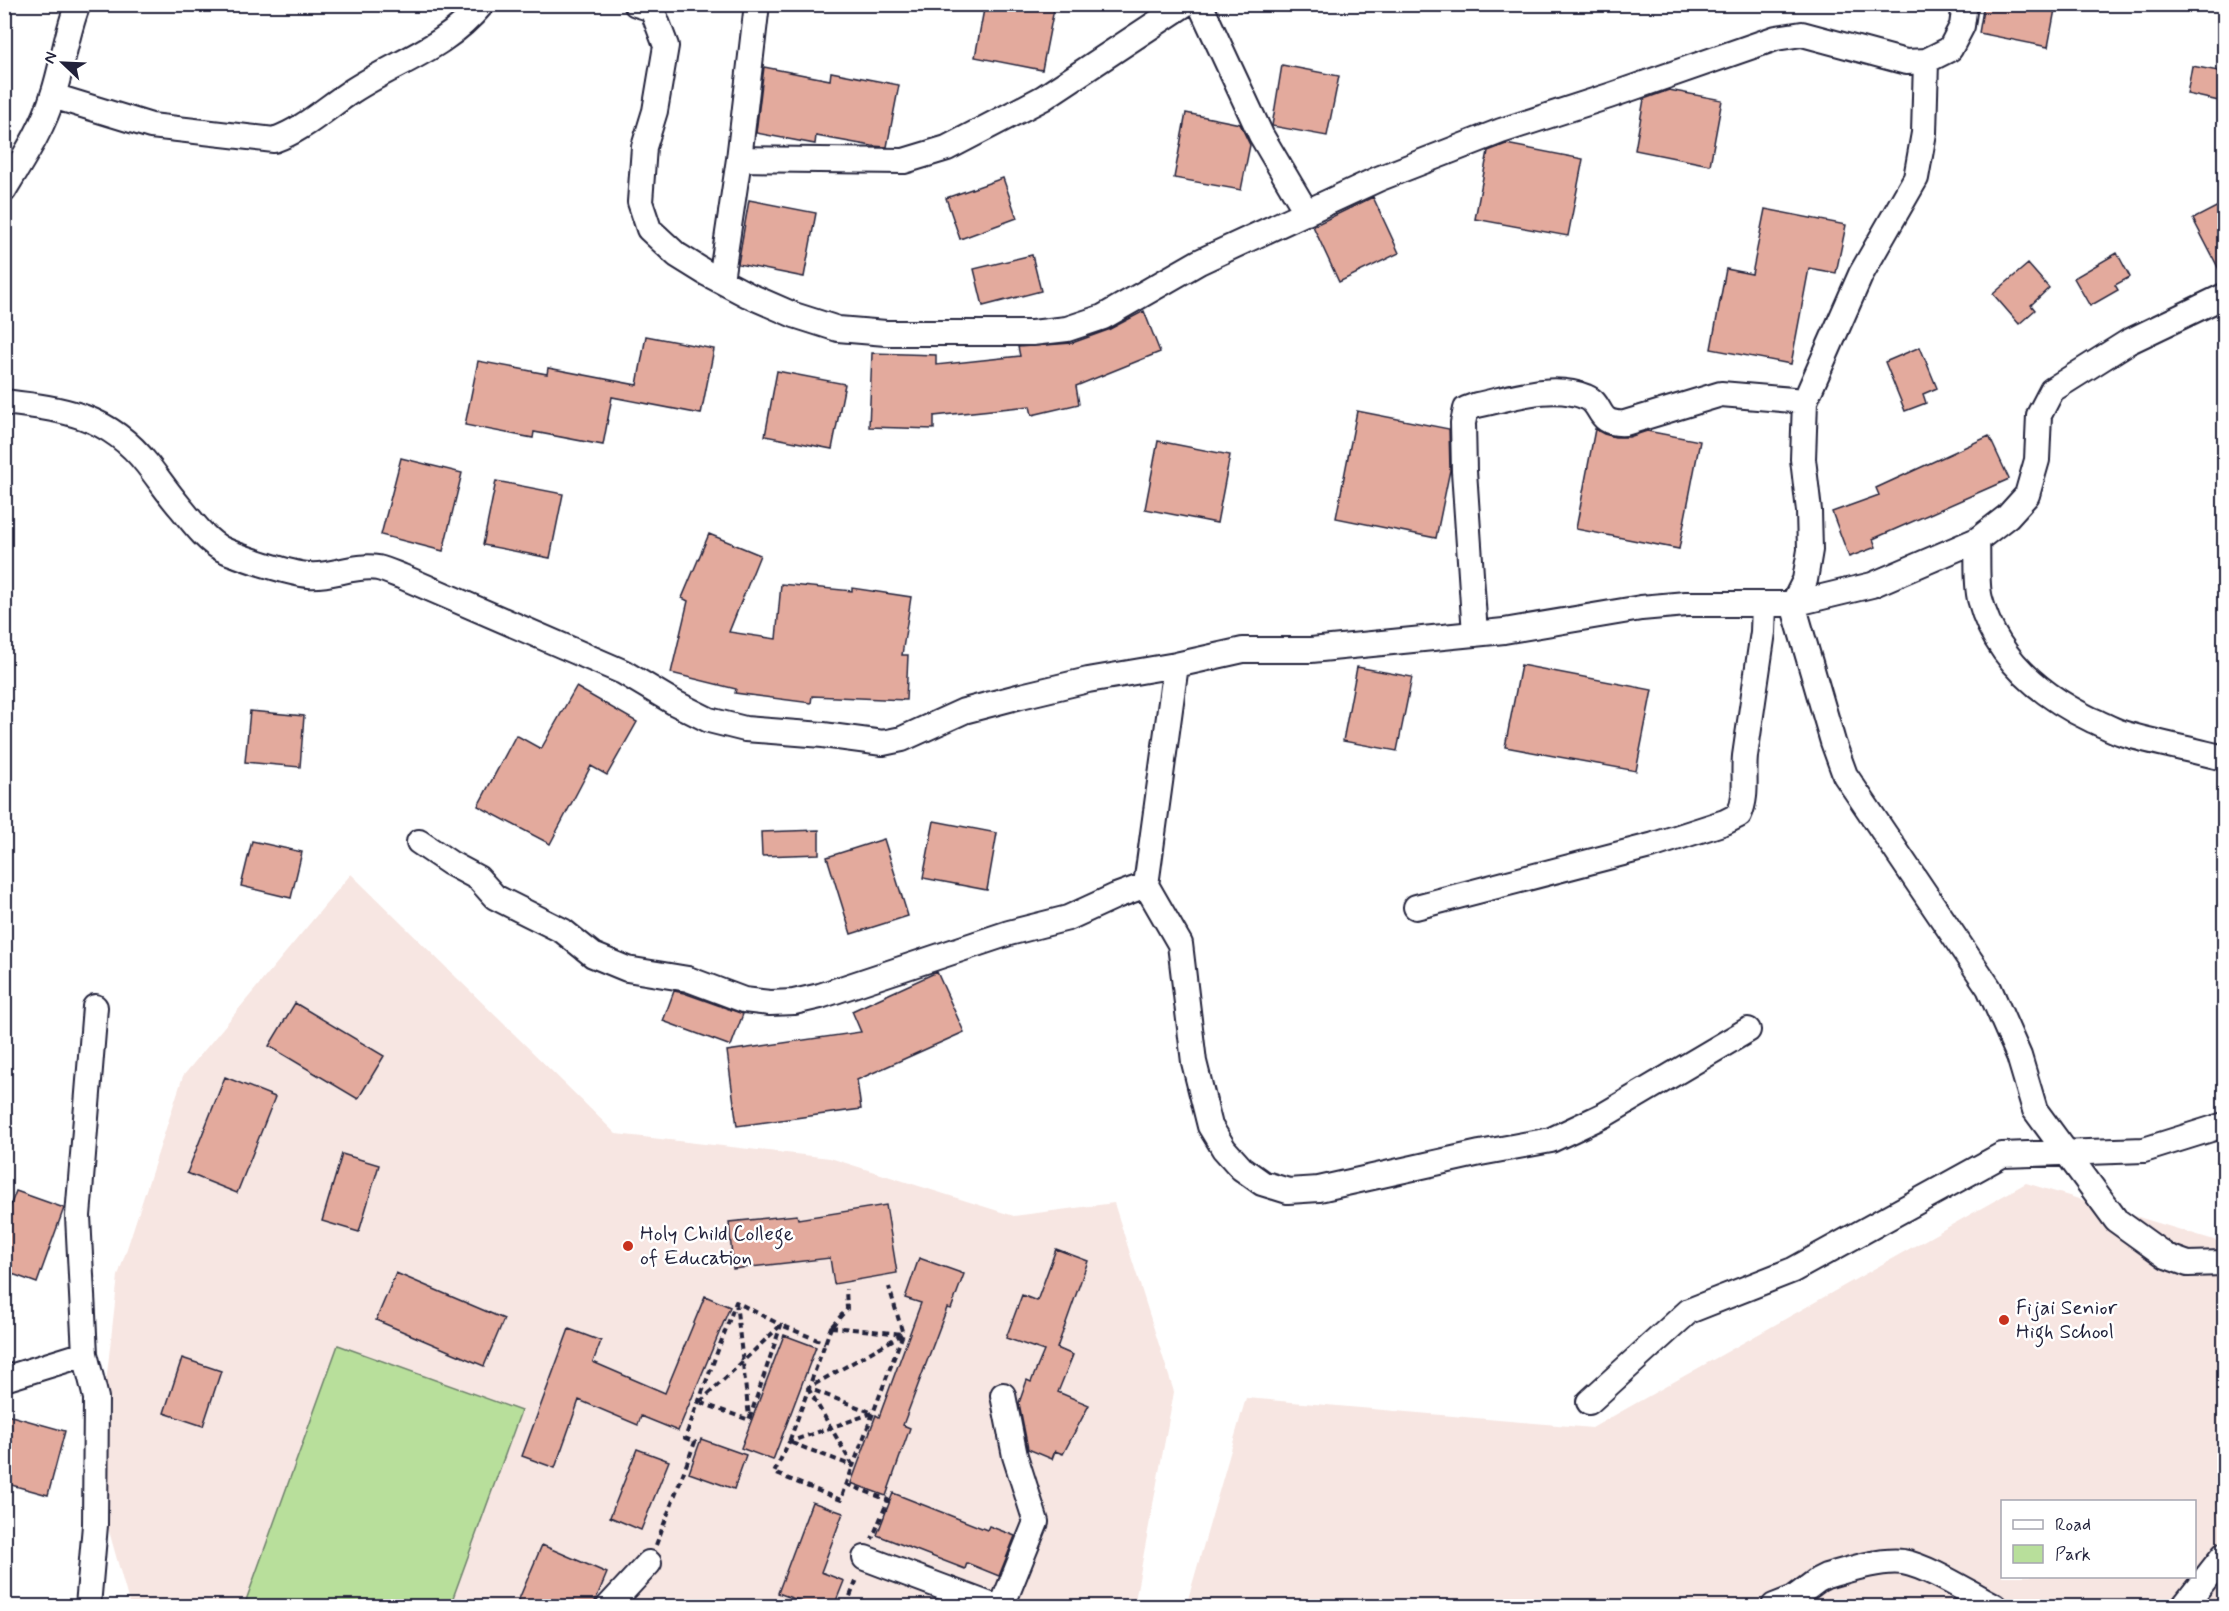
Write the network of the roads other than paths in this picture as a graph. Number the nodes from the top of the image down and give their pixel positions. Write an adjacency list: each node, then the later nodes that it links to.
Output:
1 (78, 4): 8 (street)
2 (482, 4): 8 (street)
3 (636, 4): 12 (street)
4 (756, 4): 9 (street)
5 (1965, 4): 7 (street)
6 (1187, 5): 9 (street); 11 (street)
7 (1926, 61): 11 (street); 14 (street)
8 (53, 96): 10 (street)
9 (739, 159): 12 (street)
10 (4, 190)
11 (1307, 213): 12 (street)
12 (721, 280)
13 (2224, 296): 16 (street)
14 (1805, 401): 17 (street); 19 (street)
15 (4, 402): 20 (street)
16 (1977, 540): 17 (street); 21 (street)
17 (1793, 604): 18 (street); 28 (street)
18 (1764, 605): 19 (street); 24 (street)
19 (1475, 634): 20 (street)
20 (1176, 665): 23 (street)
21 (2224, 758)
22 (419, 842): 23 (street)
23 (1146, 885): 26 (street)
24 (1416, 907)
25 (94, 1007): 30 (street)
26 (1748, 1030)
27 (2224, 1125): 28 (street)
28 (2067, 1154): 29 (street); 33 (street)
29 (2224, 1263)
30 (85, 1353): 31 (street); 37 (street)
31 (4, 1379)
32 (1003, 1395): 40 (street)
33 (1589, 1402)
34 (2224, 1555): 43 (street)
35 (865, 1558): 39 (street)
36 (649, 1563): 38 (street)
37 (88, 1606)
38 (609, 1606)
39 (993, 1606)
40 (1002, 1606)
41 (1774, 1606): 42 (street)
42 (1995, 1606)
43 (2184, 1606)

